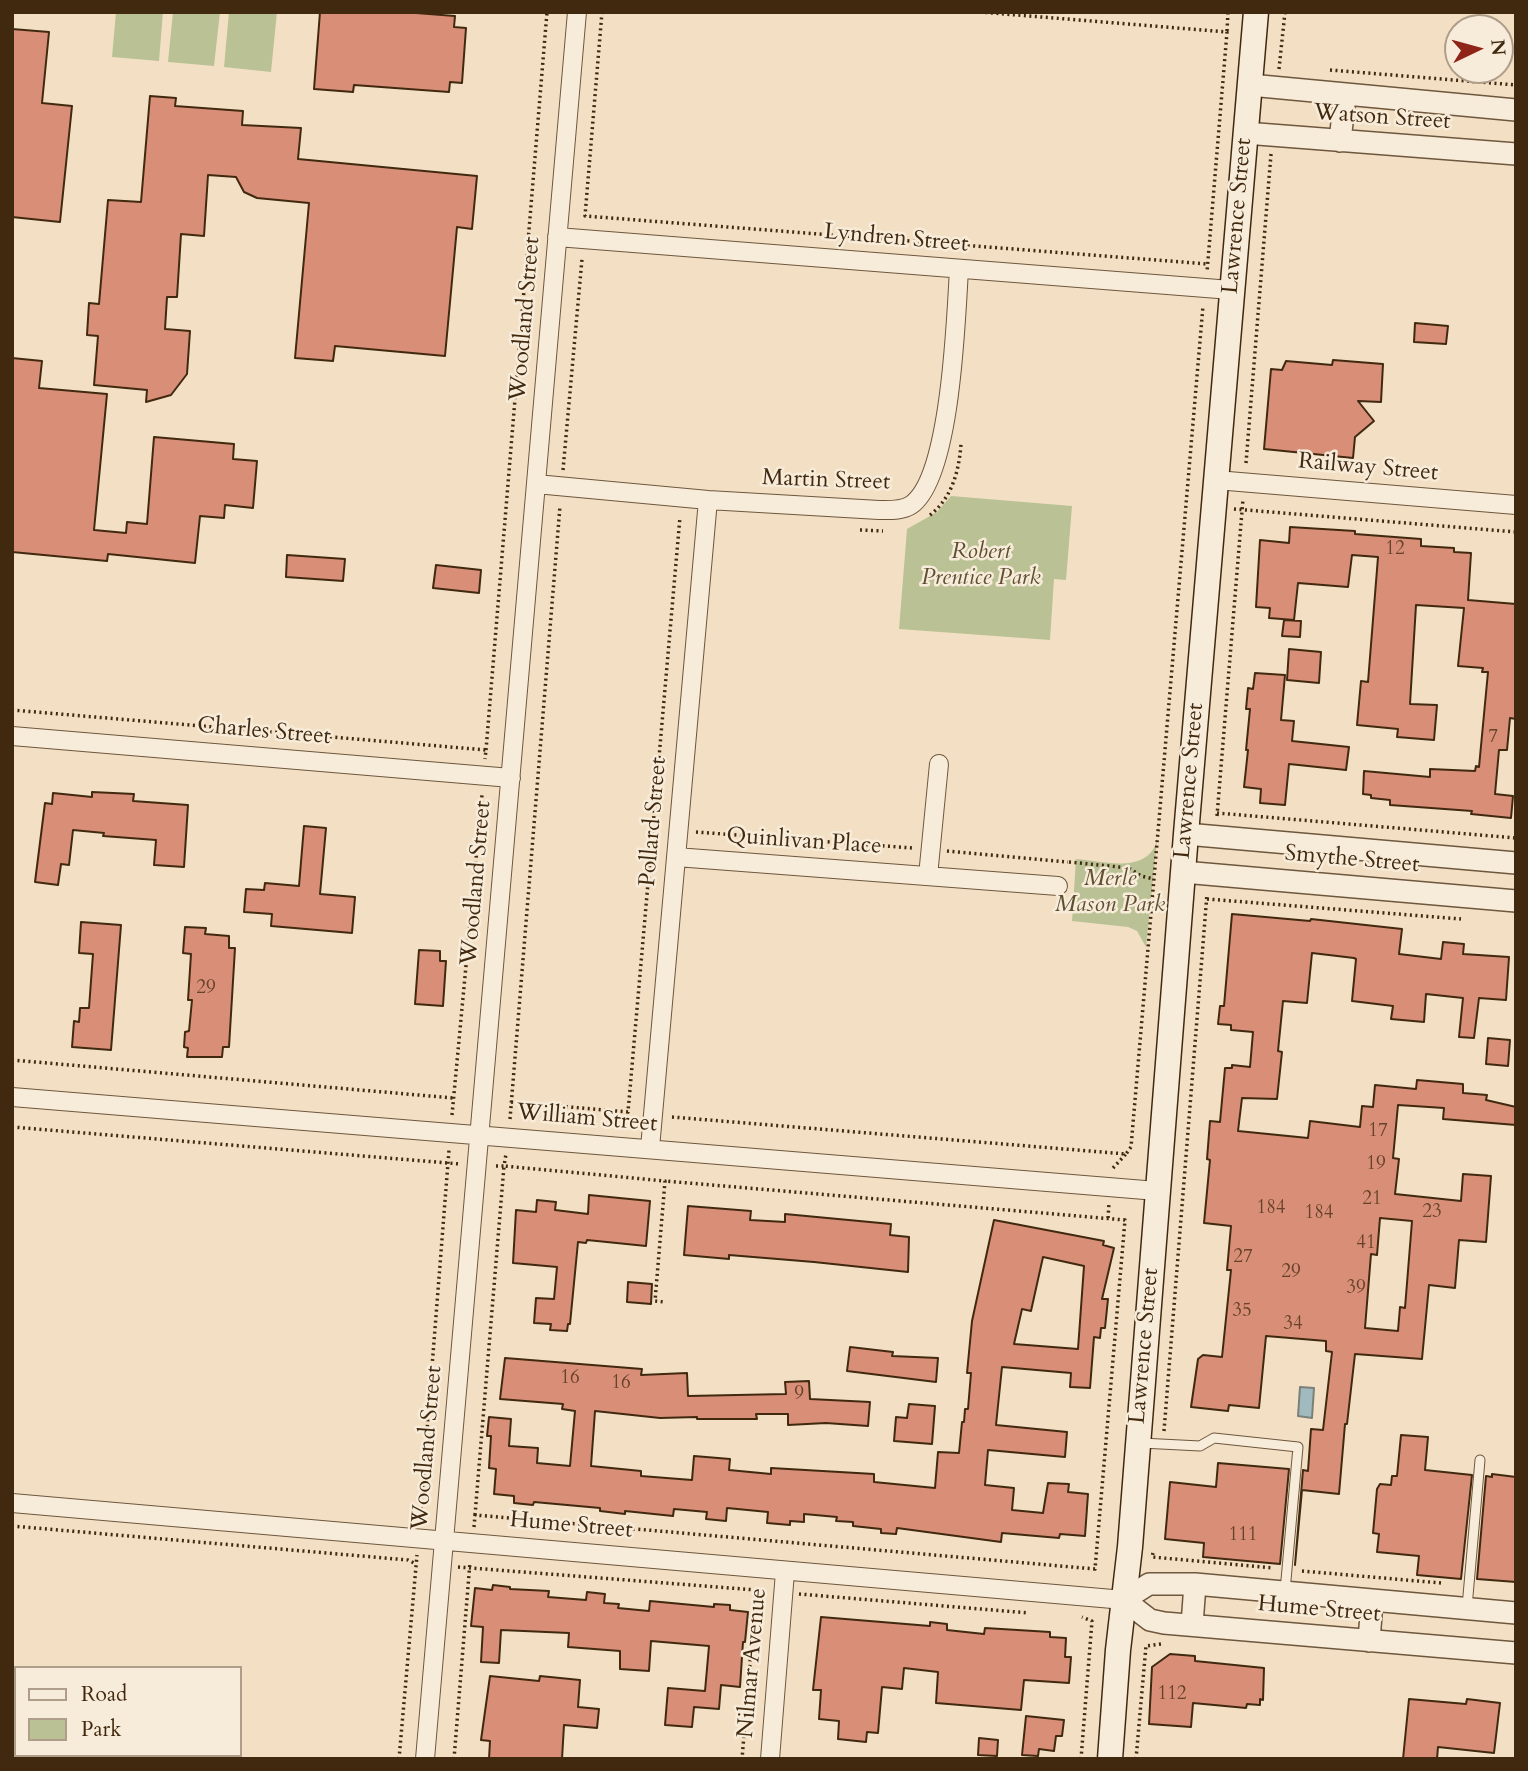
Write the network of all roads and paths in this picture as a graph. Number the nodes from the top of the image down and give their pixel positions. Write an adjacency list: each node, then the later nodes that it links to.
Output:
1 (547, 12): 40 (path)
2 (577, 12): 20 (street, Woodland Street)
3 (602, 12): 9 (path)
4 (980, 12): 9 (path)
5 (1228, 12): 9 (path)
6 (1251, 12): 7 (street)
7 (1256, 12): 11 (main road, Lawrence Street)
8 (1285, 12): 13 (path)
9 (1227, 32)
10 (1321, 69): 12 (path)
11 (1250, 85): 13 (street, Watson Street); 16 (main road, Lawrence Street)
12 (1516, 85)
13 (1278, 88): 14 (street, Watson Street)
14 (1345, 95): 15 (street, Watson Street); 18 (street)
15 (1516, 110)
16 (1245, 133): 17 (street, Watson Street); 23 (main road, Lawrence Street)
17 (1273, 136): 18 (street, Watson Street); 27 (path)
18 (1340, 141): 19 (street, Watson Street)
19 (1516, 154)
20 (557, 237): 22 (street, Lyndren Street); 28 (street, Woodland Street)
21 (595, 260): 29 (path)
22 (959, 269): 23 (street, Lyndren Street); 30 (street, Martin Street)
23 (1231, 290): 26 (main road, Lawrence Street)
24 (1203, 305): 57 (path)
25 (961, 436): 33 (path)
26 (1216, 480): 27 (street, Railway Street); 47 (main road, Lawrence Street)
27 (1244, 482): 31 (street, Railway Street); 32 (path)
28 (536, 484): 29 (street, Martin Street); 43 (street, Woodland Street)
29 (561, 487): 30 (street, Martin Street); 66 (path)
30 (708, 500): 34 (street, Pollard Street)
31 (1516, 505)
32 (1242, 510): 37 (path); 44 (path)
33 (925, 518)
34 (706, 521): 45 (path); 46 (street, Pollard Street)
35 (851, 529): 36 (path)
36 (890, 530)
37 (1516, 533)
38 (12, 710): 40 (path)
39 (12, 736): 42 (street, Charles Street)
40 (486, 750): 42 (path)
41 (939, 764): 51 (street)
42 (485, 775): 43 (street, Charles Street); 65 (path)
43 (511, 778): 71 (street, Woodland Street)
44 (1217, 813): 48 (path); 49 (path)
45 (652, 831): 46 (path); 67 (path)
46 (678, 831): 51 (path); 52 (street, Pollard Street)
47 (1186, 834): 48 (street, Smythe Street); 54 (main road, Lawrence Street)
48 (1216, 836): 50 (street, Smythe Street)
49 (1516, 838)
50 (1328, 846): 53 (street, Smythe Street); 58 (street)
51 (931, 849): 56 (street); 57 (path)
52 (676, 858): 56 (street, Quinlivan Place); 68 (street, Pollard Street)
53 (1516, 863)
54 (1183, 872): 55 (street, Smythe Street); 77 (main road, Lawrence Street)
55 (1213, 874): 58 (street, Smythe Street); 60 (path)
56 (928, 876): 59 (street, Quinlivan Place)
57 (1154, 879): 68 (path)
58 (1325, 884): 61 (street, Smythe Street)
59 (1058, 886)
60 (1207, 899): 62 (path); 79 (path)
61 (1516, 901)
62 (1462, 919)
63 (12, 1060): 65 (path)
64 (12, 1097): 70 (street, William Street)
65 (454, 1098): 70 (path)
66 (510, 1102): 67 (path); 72 (path)
67 (628, 1112): 68 (path)
68 (653, 1115): 73 (street, Pollard Street)
69 (12, 1127): 74 (path)
70 (451, 1133): 71 (street, William Street); 74 (path)
71 (480, 1135): 72 (street, William Street); 86 (street, Woodland Street)
72 (509, 1137): 73 (street, William Street); 75 (path)
73 (650, 1149): 77 (street, William Street)
74 (449, 1163): 85 (path)
75 (504, 1166): 76 (path); 83 (path)
76 (665, 1181): 78 (path); 90 (path)
77 (1157, 1191): 80 (main road, Lawrence Street)
78 (664, 1302)
79 (1173, 1328)
80 (1137, 1442): 91 (lane); 97 (main road, Lawrence Street)
81 (1480, 1460): 94 (lane)
82 (12, 1503): 85 (street, Hume Street)
83 (475, 1515)
84 (12, 1527): 88 (path)
85 (418, 1538): 86 (street, Hume Street); 88 (path)
86 (445, 1540): 89 (street, Woodland Street); 92 (street, Hume Street)
87 (1152, 1557): 91 (path)
88 (416, 1564): 107 (path)
89 (442, 1565): 108 (street, Woodland Street); 109 (path)
90 (1095, 1569)
91 (1288, 1569): 94 (path); 96 (lane)
92 (785, 1572): 95 (street, Nilmar Avenue); 97 (street, Hume Street)
93 (1195, 1584): 96 (street, Hume Street); 97 (street, Hume Street); 103 (street)
94 (1469, 1586): 99 (lane)
95 (783, 1592): 101 (path); 110 (street, Nilmar Avenue)
96 (1284, 1592): 98 (street, Hume Street)
97 (1124, 1600): 103 (street, Hume Street); 112 (main road, Lawrence Street)
98 (1372, 1601): 99 (street, Hume Street); 104 (street)
99 (1467, 1609): 100 (street, Hume Street)
100 (1516, 1613)
101 (1042, 1614)
102 (1069, 1616): 111 (path)
103 (1192, 1625): 104 (street, Hume Street)
104 (1369, 1641): 106 (street, Hume Street)
105 (1146, 1646): 113 (path)
106 (1516, 1653)
107 (399, 1759)
108 (425, 1759)
109 (742, 1759)
110 (770, 1759)
111 (1081, 1759)
112 (1110, 1759)
113 (1136, 1759)

